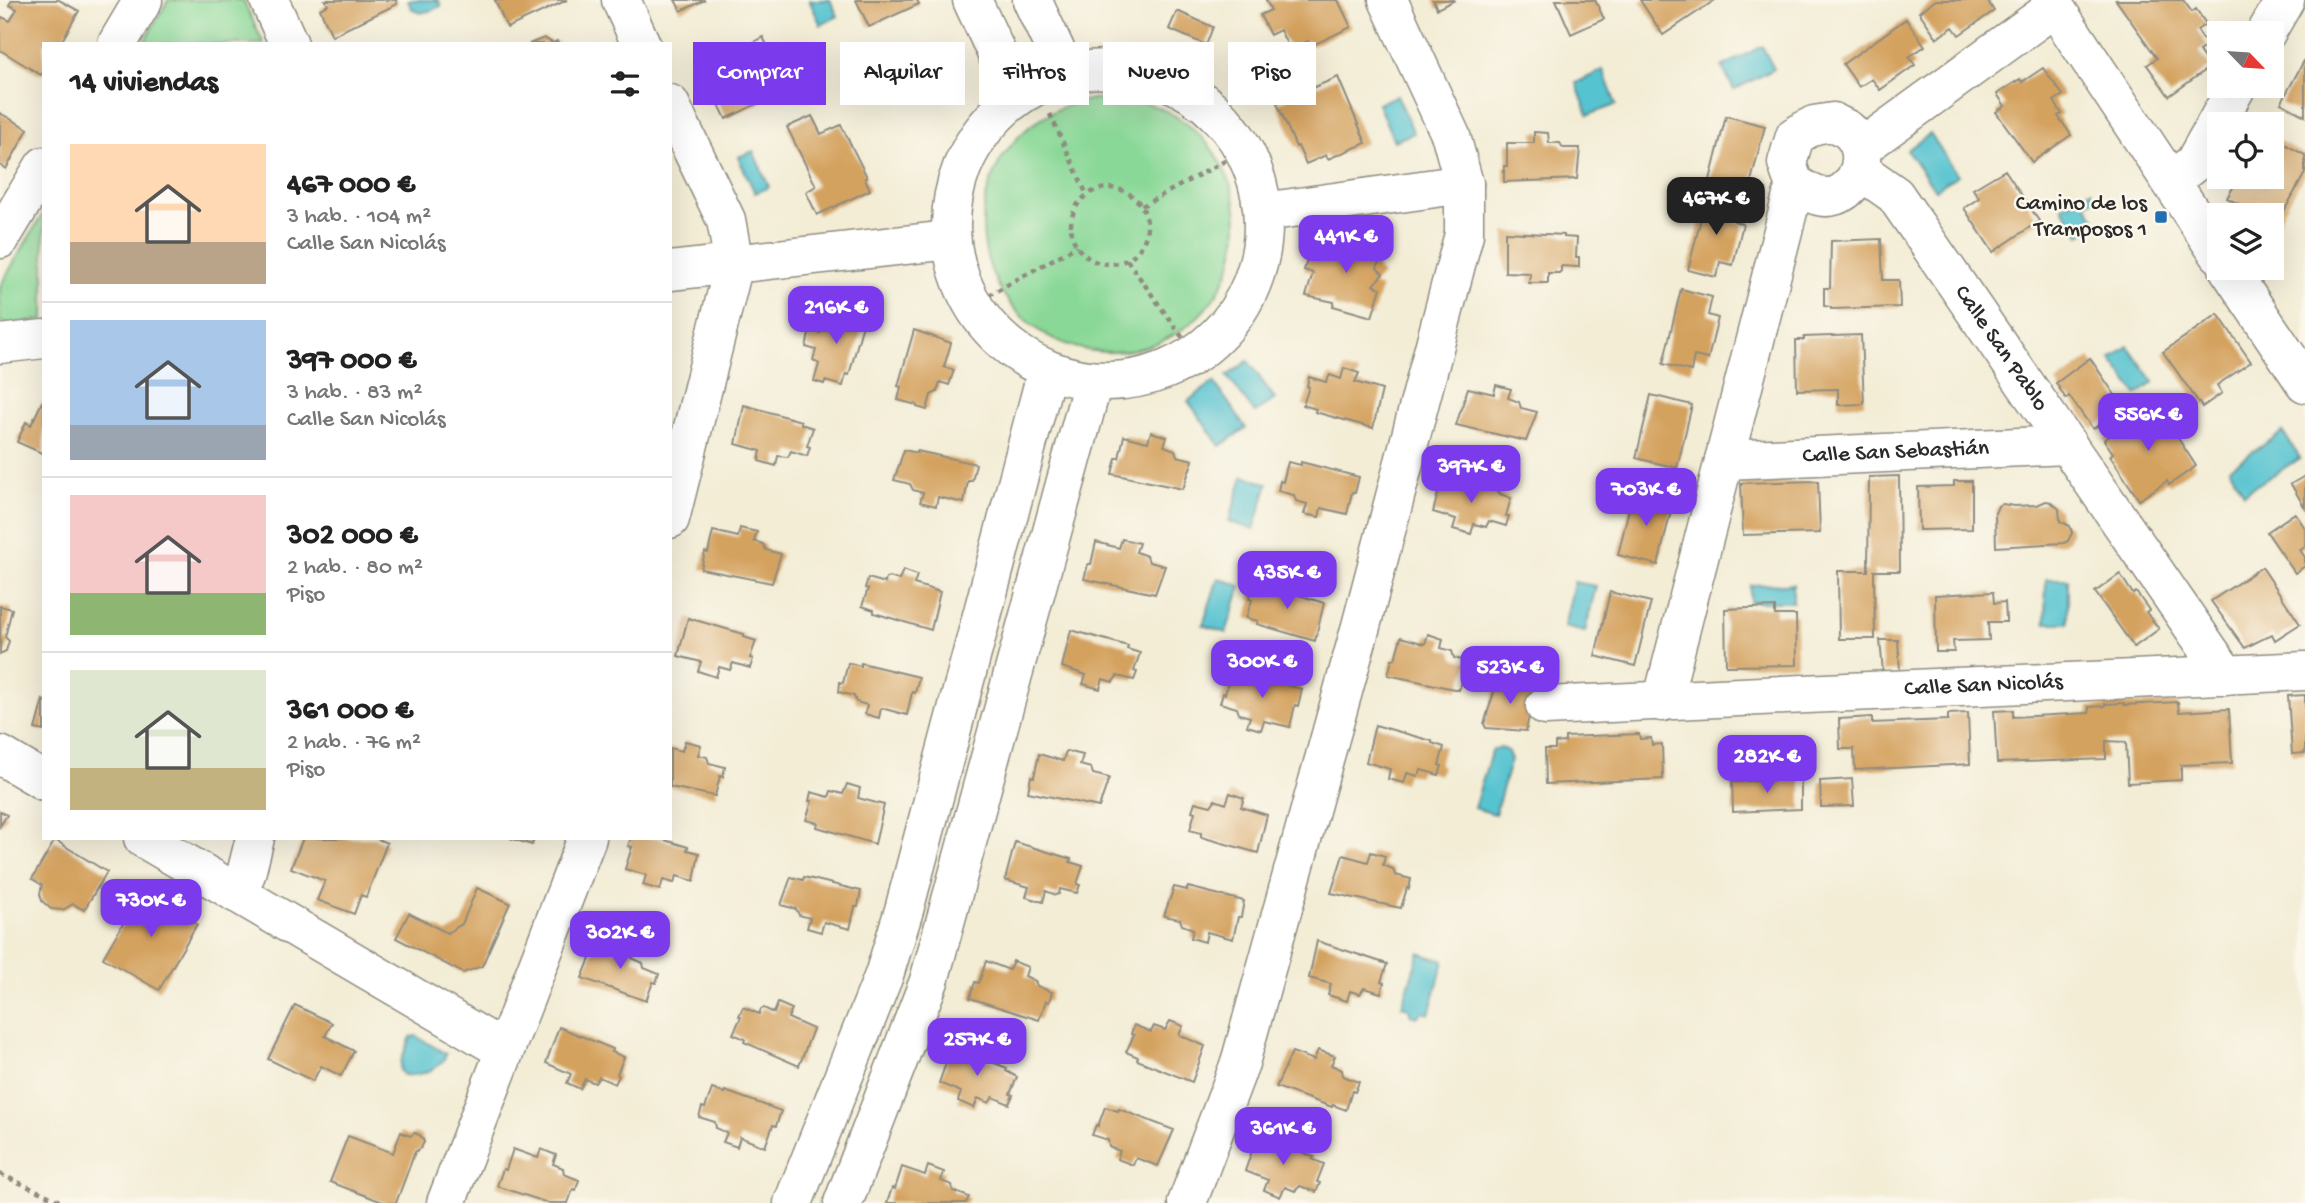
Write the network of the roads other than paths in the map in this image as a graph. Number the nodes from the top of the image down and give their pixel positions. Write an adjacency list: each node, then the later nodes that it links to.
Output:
1 (143, 0): 10 (street)
2 (269, 0): 11 (street)
3 (621, 0): 12 (street)
4 (972, 0): 13 (street)
5 (1032, 0): 14 (street)
6 (1388, 0): 22 (street)
7 (2285, 0): 9 (street)
8 (2053, 3): 19 (street); 21 (street)
9 (2273, 21)
10 (118, 42)
11 (288, 42)
12 (640, 42)
13 (1006, 42)
14 (1036, 42)
15 (1089, 75): 24 (street)
16 (2230, 98): 21 (street)
17 (1014, 105): 27 (street)
18 (672, 108): 28 (street)
19 (1861, 160): 23 (street); 23 (street); 36 (street, Calle San Pablo)
20 (42, 169): 26 (street)
21 (2171, 181): 25 (street)
22 (1464, 184): 24 (street); 53 (street)
23 (1796, 184): 37 (street)
24 (1264, 212): 34 (street)
25 (2207, 236)
26 (0, 239)
27 (950, 240): 28 (street); 33 (street)
28 (734, 264): 29 (street); 38 (street)
29 (672, 271)
30 (2236, 280): 35 (street)
31 (42, 339): 32 (street)
32 (0, 344)
33 (1046, 370): 34 (street); 51 (street)
34 (1093, 382): 52 (street)
35 (2305, 383)
36 (2067, 445): 37 (street, Calle San Sebastián); 40 (street, Calle San Pablo)
37 (1724, 460): 41 (street)
38 (672, 511)
39 (2305, 671): 40 (street, Calle San Nicolás)
40 (2226, 674): 41 (street, Calle San Nicolás)
41 (1662, 702): 42 (street, Calle San Nicolás)
42 (1545, 706)
43 (0, 755): 44 (street)
44 (42, 780)
45 (146, 840): 48 (street)
46 (255, 840): 48 (street)
47 (586, 840): 49 (street)
48 (236, 892): 49 (street)
49 (504, 1050): 50 (street)
50 (446, 1203)
51 (793, 1203)
52 (843, 1203)
53 (1187, 1203)

